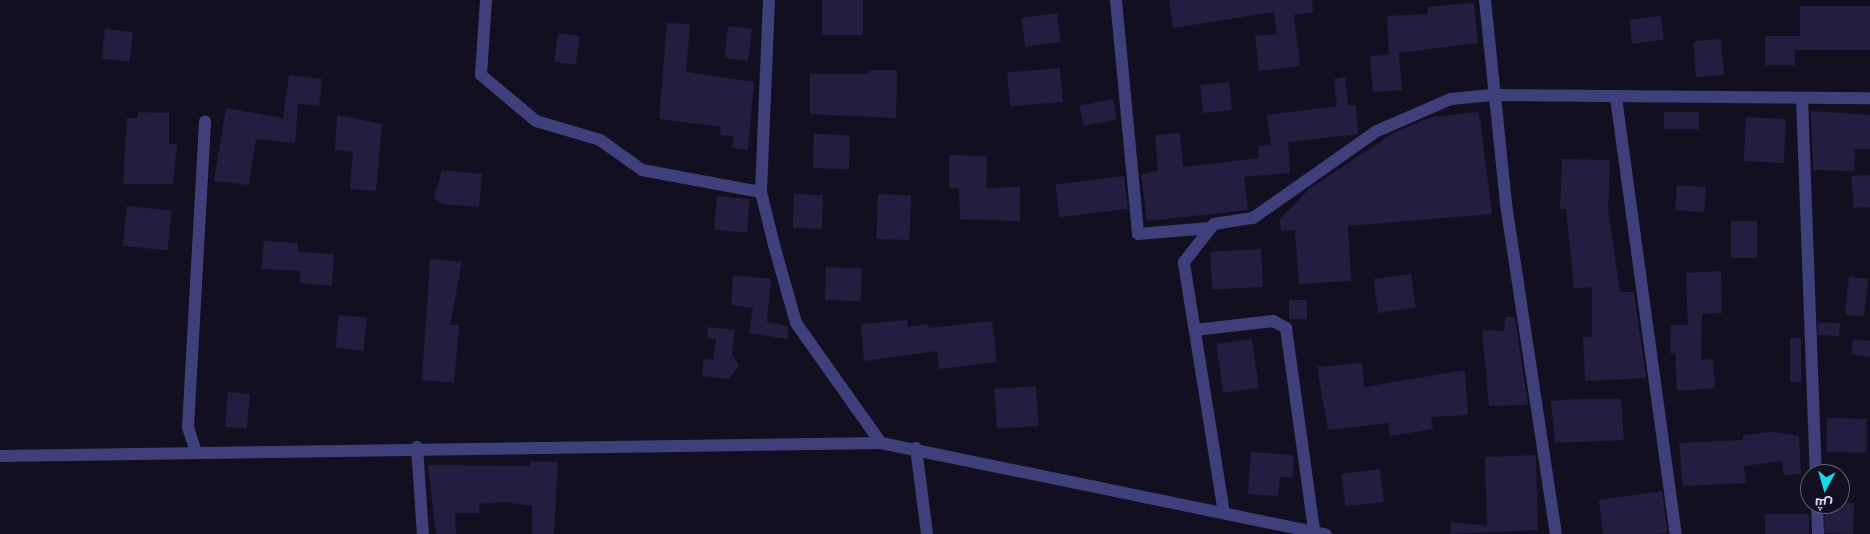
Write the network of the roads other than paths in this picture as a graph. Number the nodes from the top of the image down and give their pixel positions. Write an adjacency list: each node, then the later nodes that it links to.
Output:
1 (486, 0): 10 (street)
2 (769, 0): 10 (street)
3 (1116, 0): 11 (street)
4 (1485, 0): 5 (street)
5 (1492, 95): 6 (street); 11 (street); 24 (street)
6 (1616, 98): 7 (street); 25 (street)
7 (1802, 98): 8 (street); 18 (street)
8 (1870, 98)
9 (205, 121): 16 (street)
10 (760, 192): 13 (street)
11 (1210, 228): 12 (street)
12 (1195, 330): 19 (street); 21 (street)
13 (881, 443): 14 (street); 15 (street)
14 (417, 447): 16 (street); 22 (street)
15 (916, 448): 19 (street); 23 (street)
16 (196, 452): 17 (street)
17 (0, 456)
18 (1816, 464)
19 (1224, 513): 21 (street)
20 (1817, 514): 26 (street)
21 (1320, 533)
22 (423, 534)
23 (927, 534)
24 (1556, 534)
25 (1676, 534)
26 (1818, 534)

